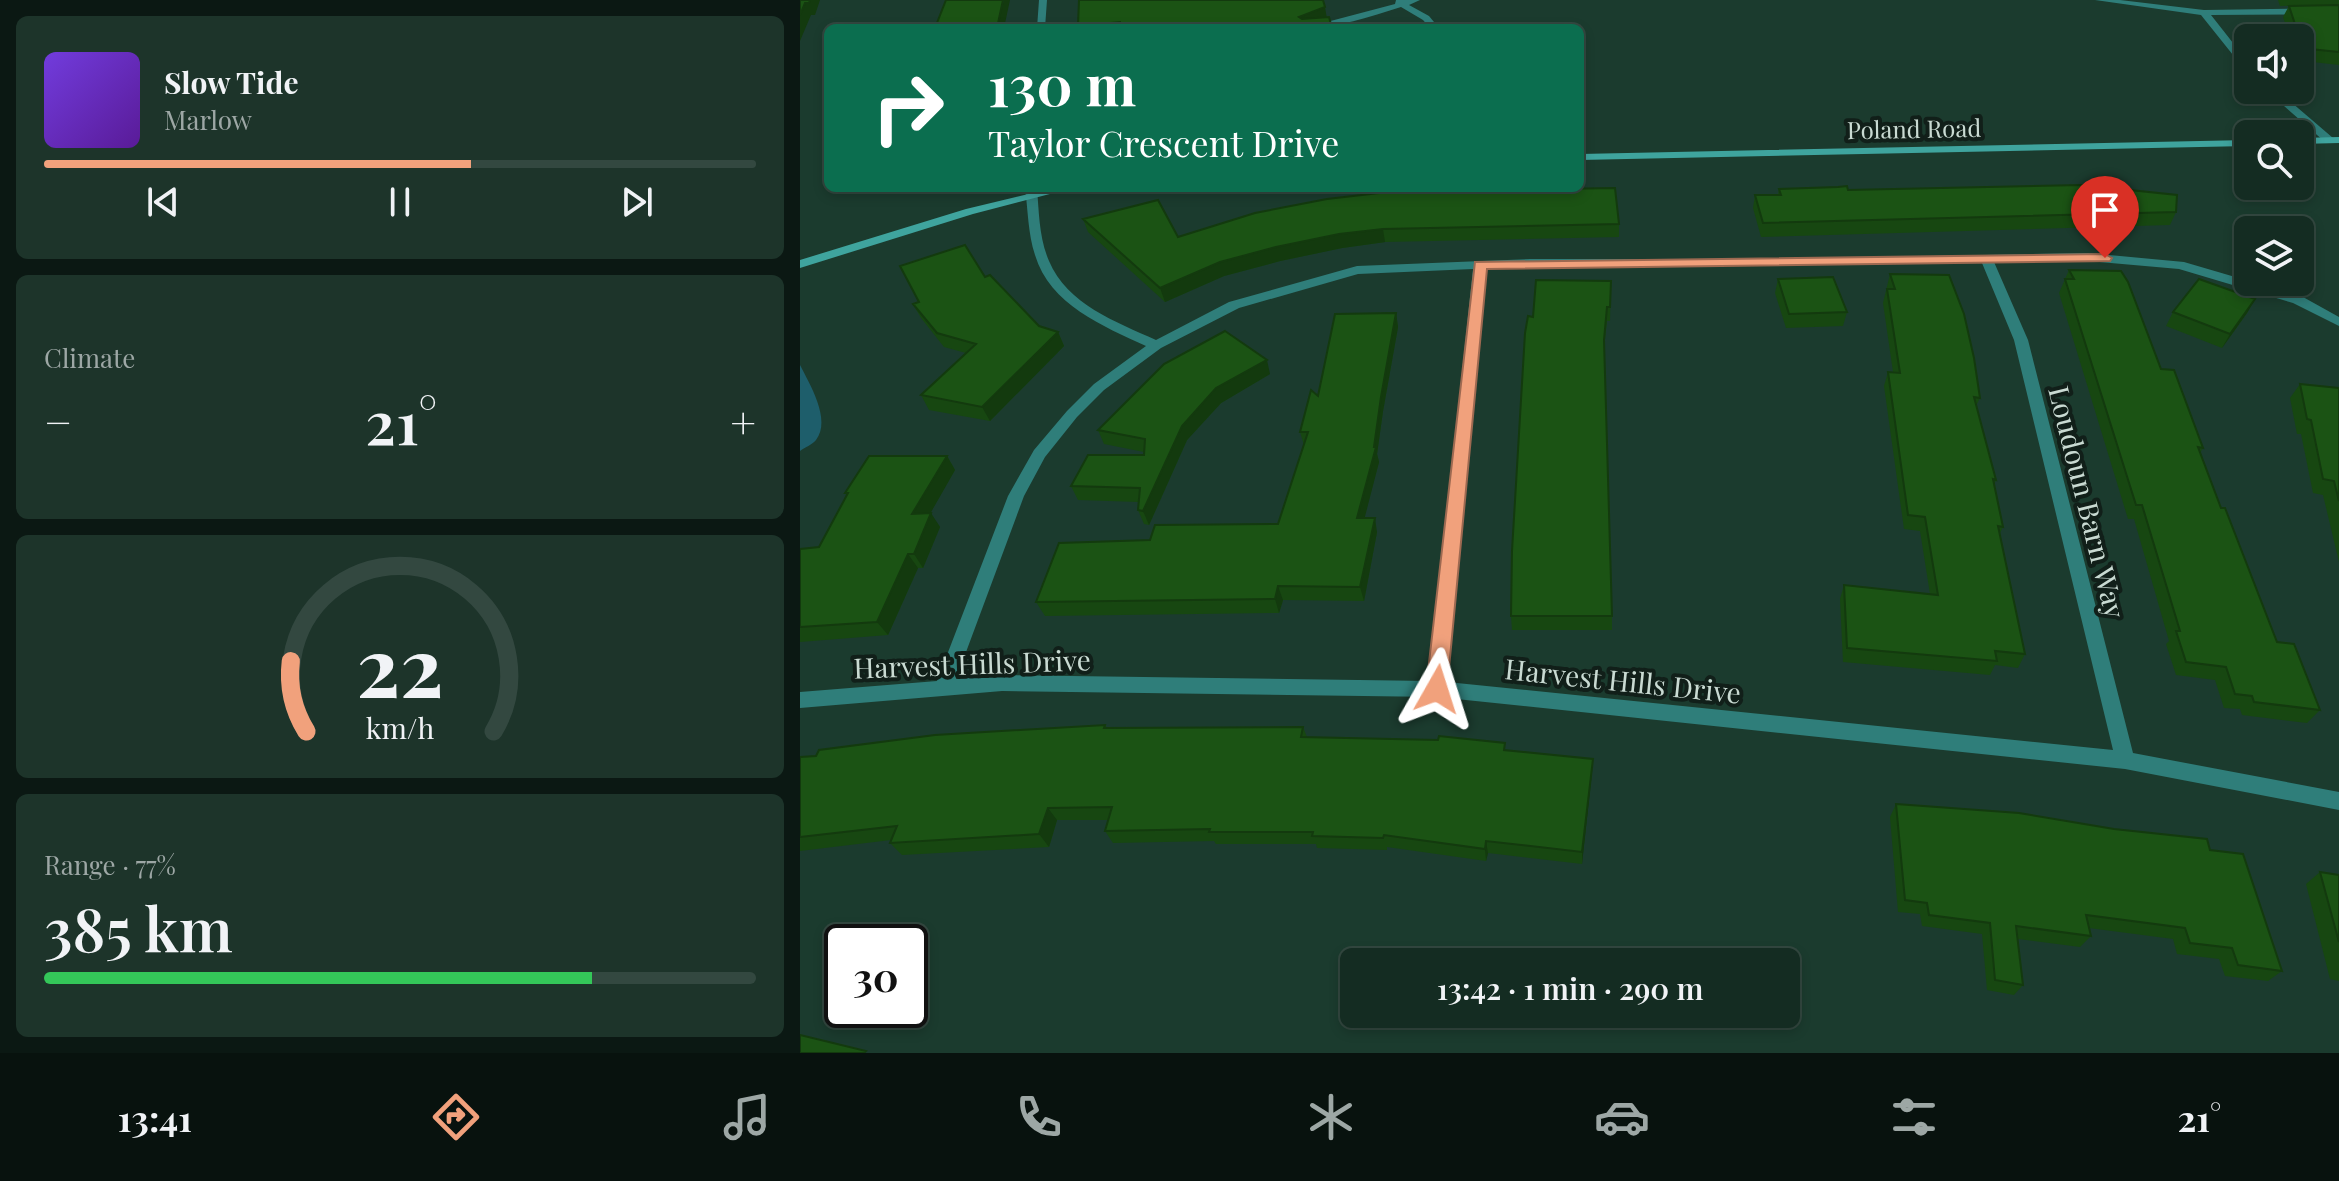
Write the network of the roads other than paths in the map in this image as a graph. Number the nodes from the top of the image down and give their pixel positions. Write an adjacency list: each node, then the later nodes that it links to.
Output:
1 (1043, 0): 7 (street)
2 (1416, 0): 4 (street)
3 (2099, 0): 6 (street)
4 (1398, 2): 8 (street); 9 (street)
5 (2339, 11): 6 (street)
6 (2204, 13): 10 (street)
7 (1041, 24)
8 (1330, 24)
9 (1431, 24)
10 (2234, 50)
11 (2289, 104): 12 (street)
12 (2334, 140): 13 (street)
13 (2314, 141)
14 (2234, 143): 15 (street, Poland Road)
15 (1584, 157)
16 (1031, 192): 18 (street); 21 (street)
17 (1987, 260): 19 (street); 20 (street); 25 (street, Loudoun Barn Way)
18 (800, 264)
19 (1480, 265): 21 (street); 23 (street)
20 (2339, 322)
21 (1156, 345): 22 (street)
22 (944, 686): 23 (street, Harvest Hills Drive); 24 (street, Harvest Hills Drive)
23 (1437, 689): 25 (street, Harvest Hills Drive)
24 (800, 700)
25 (2125, 760): 26 (street, Harvest Hills Drive)
26 (2339, 801)

